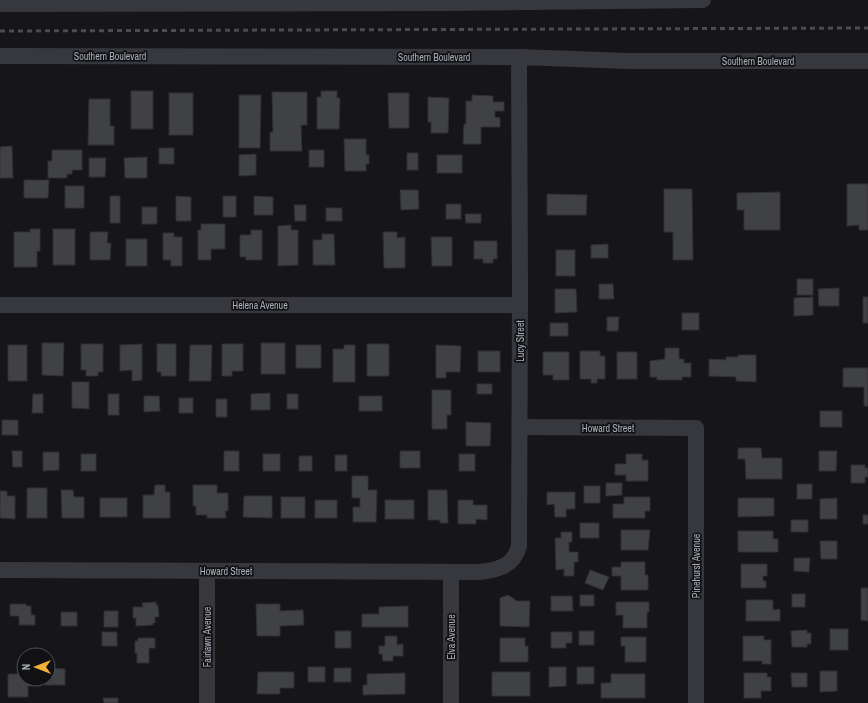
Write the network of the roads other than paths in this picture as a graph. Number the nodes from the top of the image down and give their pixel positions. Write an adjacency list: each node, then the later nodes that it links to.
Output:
1 (535, 0): 2 (street); 3 (street)
2 (703, 0)
3 (189, 2): 4 (street)
4 (0, 4)
5 (0, 56): 6 (street, Southern Boulevard)
6 (519, 57): 7 (street, Southern Boulevard); 9 (street, Lucy Street)
7 (861, 61)
8 (0, 305): 9 (street, Helena Avenue)
9 (520, 305): 10 (street, Lucy Street)
10 (520, 427): 11 (street, Howard Street); 14 (street, Lucy Street)
11 (696, 428): 17 (street, Pinehurst Avenue)
12 (0, 570): 13 (street, Howard Street)
13 (207, 571): 14 (street, Howard Street); 15 (street, Fairlawn Avenue)
14 (451, 572): 16 (street, Elva Avenue)
15 (207, 703)
16 (451, 703)
17 (696, 703)

